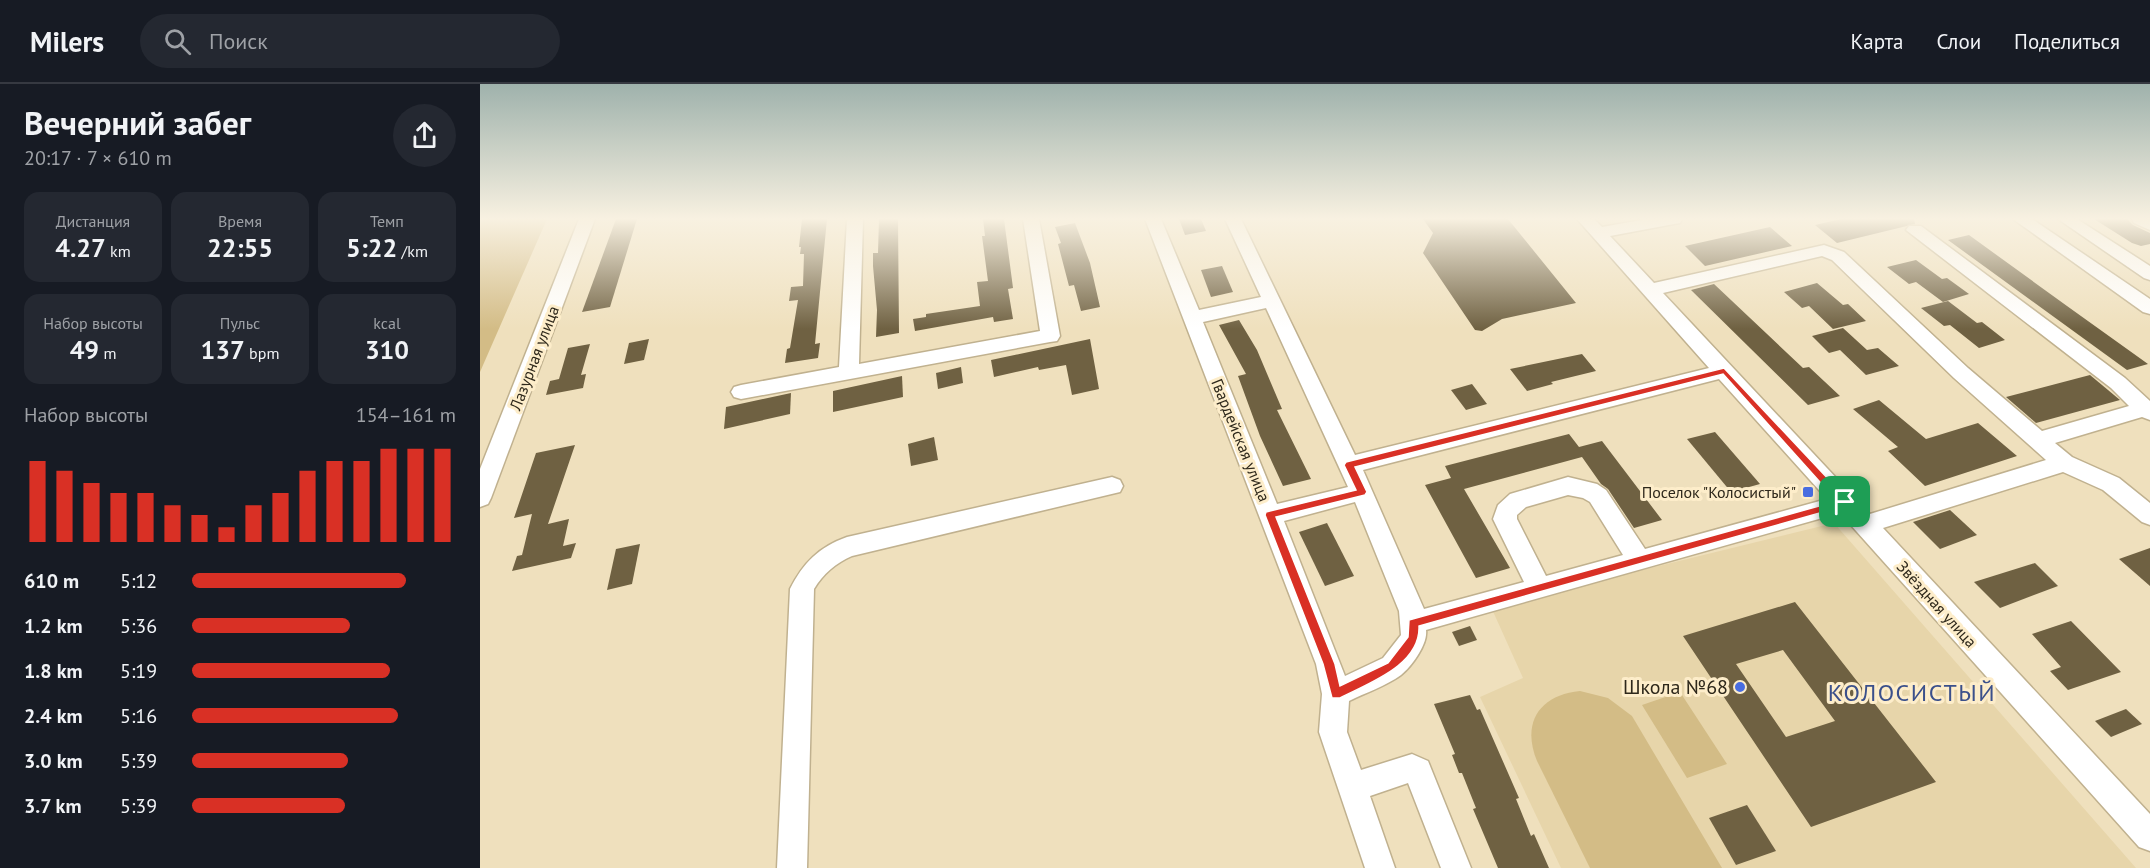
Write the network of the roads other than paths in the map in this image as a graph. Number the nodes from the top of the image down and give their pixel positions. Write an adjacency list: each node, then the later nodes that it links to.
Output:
1 (573, 256): 26 (street, Лазурная улица)
2 (854, 256): 17 (street)
3 (1037, 256): 17 (street)
4 (1168, 256): 16 (street, Гвардейская улица)
5 (1250, 256): 14 (street)
6 (1619, 256): 13 (street, Звёздная улица)
7 (1800, 256): 13 (street)
8 (1837, 256): 21 (street)
9 (1949, 256): 20 (street)
10 (2074, 256): 15 (street)
11 (2122, 256): 12 (street)
12 (2150, 274)
13 (1650, 290): 18 (street, Звёздная улица)
14 (1272, 301): 16 (street); 23 (street)
15 (2150, 308)
16 (1192, 318): 28 (street, Гвардейская улица)
17 (849, 371): 19 (street)
18 (1724, 371): 23 (street); 27 (street, Звёздная улица)
19 (741, 392)
20 (2148, 411): 21 (street)
21 (2038, 440): 22 (street)
22 (2064, 463): 29 (street); 30 (street)
23 (1349, 465): 25 (street)
24 (1112, 486): 37 (street)
25 (1362, 492): 28 (street); 33 (street)
26 (480, 498)
27 (1837, 499): 30 (street, Звёздная улица); 31 (street)
28 (1270, 515): 34 (street, Гвардейская улица)
29 (2150, 516)
30 (1865, 525): 36 (street, Звёздная улица)
31 (1639, 560): 32 (street); 32 (street)
32 (1540, 588): 33 (street)
33 (1413, 623): 34 (street)
34 (1336, 694): 35 (street, Гвардейская улица)
35 (1352, 787): 38 (street, Гвардейская улица); 39 (street)
36 (2150, 836)
37 (792, 868)
38 (1380, 868)
39 (1456, 868)

